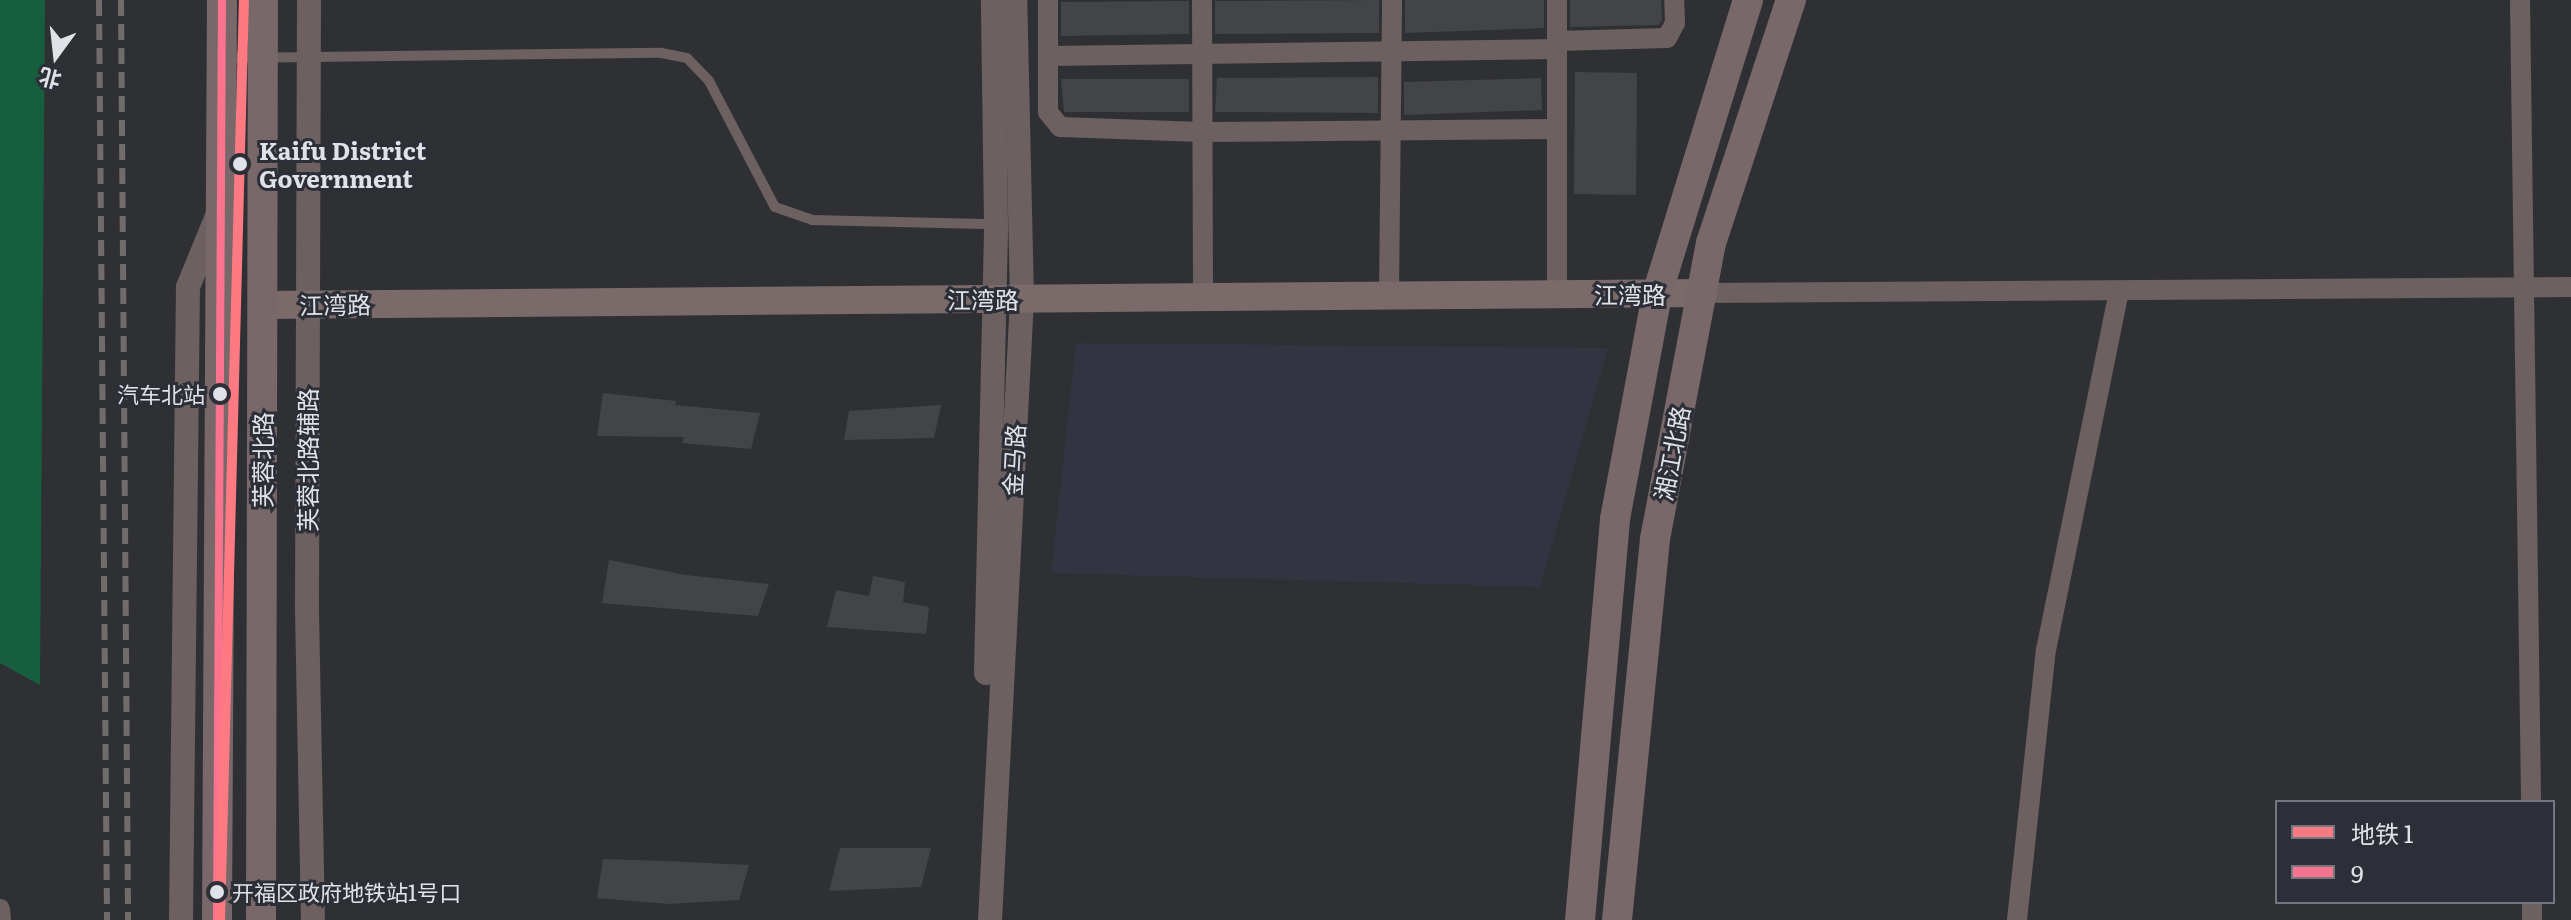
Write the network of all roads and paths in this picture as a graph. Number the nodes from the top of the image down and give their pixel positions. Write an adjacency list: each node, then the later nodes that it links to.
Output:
1 (222, 0): 20 (main road, 芙蓉北路)
2 (263, 0): 19 (main road, 芙蓉北路)
3 (309, 0): 17 (street, 芙蓉北路辅路)
4 (993, 0): 25 (street, 金马路)
5 (1015, 0): 34 (street, 金马路)
6 (1048, 0): 18 (street)
7 (1202, 0): 16 (street)
8 (1392, 0): 15 (street)
9 (1557, 0): 14 (street)
10 (1674, 0): 14 (street)
11 (1748, 0): 31 (main road, 湘江北路)
12 (1791, 0): 29 (main road, 湘江北路)
13 (2520, 0): 27 (street)
14 (1557, 45): 15 (street); 21 (street)
15 (1393, 51): 16 (street); 22 (street)
16 (1202, 54): 18 (street); 23 (street)
17 (309, 56): 19 (lane); 25 (lane); 35 (street, 芙蓉北路辅路)
18 (1048, 56): 23 (street)
19 (264, 57): 20 (lane); 36 (main road, 芙蓉北路)
20 (222, 58): 24 (main road, 芙蓉北路)
21 (1557, 129): 22 (street); 30 (street)
22 (1393, 131): 23 (street); 32 (street)
23 (1202, 132): 33 (street)
24 (222, 203): 40 (street); 41 (main road, 芙蓉北路)
25 (996, 224): 34 (street, 金马路)
26 (2571, 287): 27 (street)
27 (2525, 289): 28 (street); 37 (street)
28 (2119, 291): 29 (street); 48 (street)
29 (1703, 293): 31 (main road, 江湾路); 47 (main road, 湘江北路)
30 (1557, 294): 31 (main road, 江湾路); 32 (main road, 江湾路)
31 (1657, 294): 46 (main road, 湘江北路)
32 (1389, 295): 33 (main road, 江湾路)
33 (1203, 296): 34 (main road, 江湾路)
34 (1008, 298): 35 (main road, 江湾路); 44 (street, 金马路); 45 (street, 金马路)
35 (309, 304): 36 (main road, 江湾路); 43 (street, 芙蓉北路辅路)
36 (262, 305): 42 (main road, 芙蓉北路)
37 (2531, 800)
38 (0, 909): 39 (street)
39 (1, 920)
40 (181, 920)
41 (217, 920)
42 (261, 920)
43 (313, 920)
44 (980, 920)
45 (990, 920)
46 (1580, 920)
47 (1617, 920)
48 (2017, 920)

